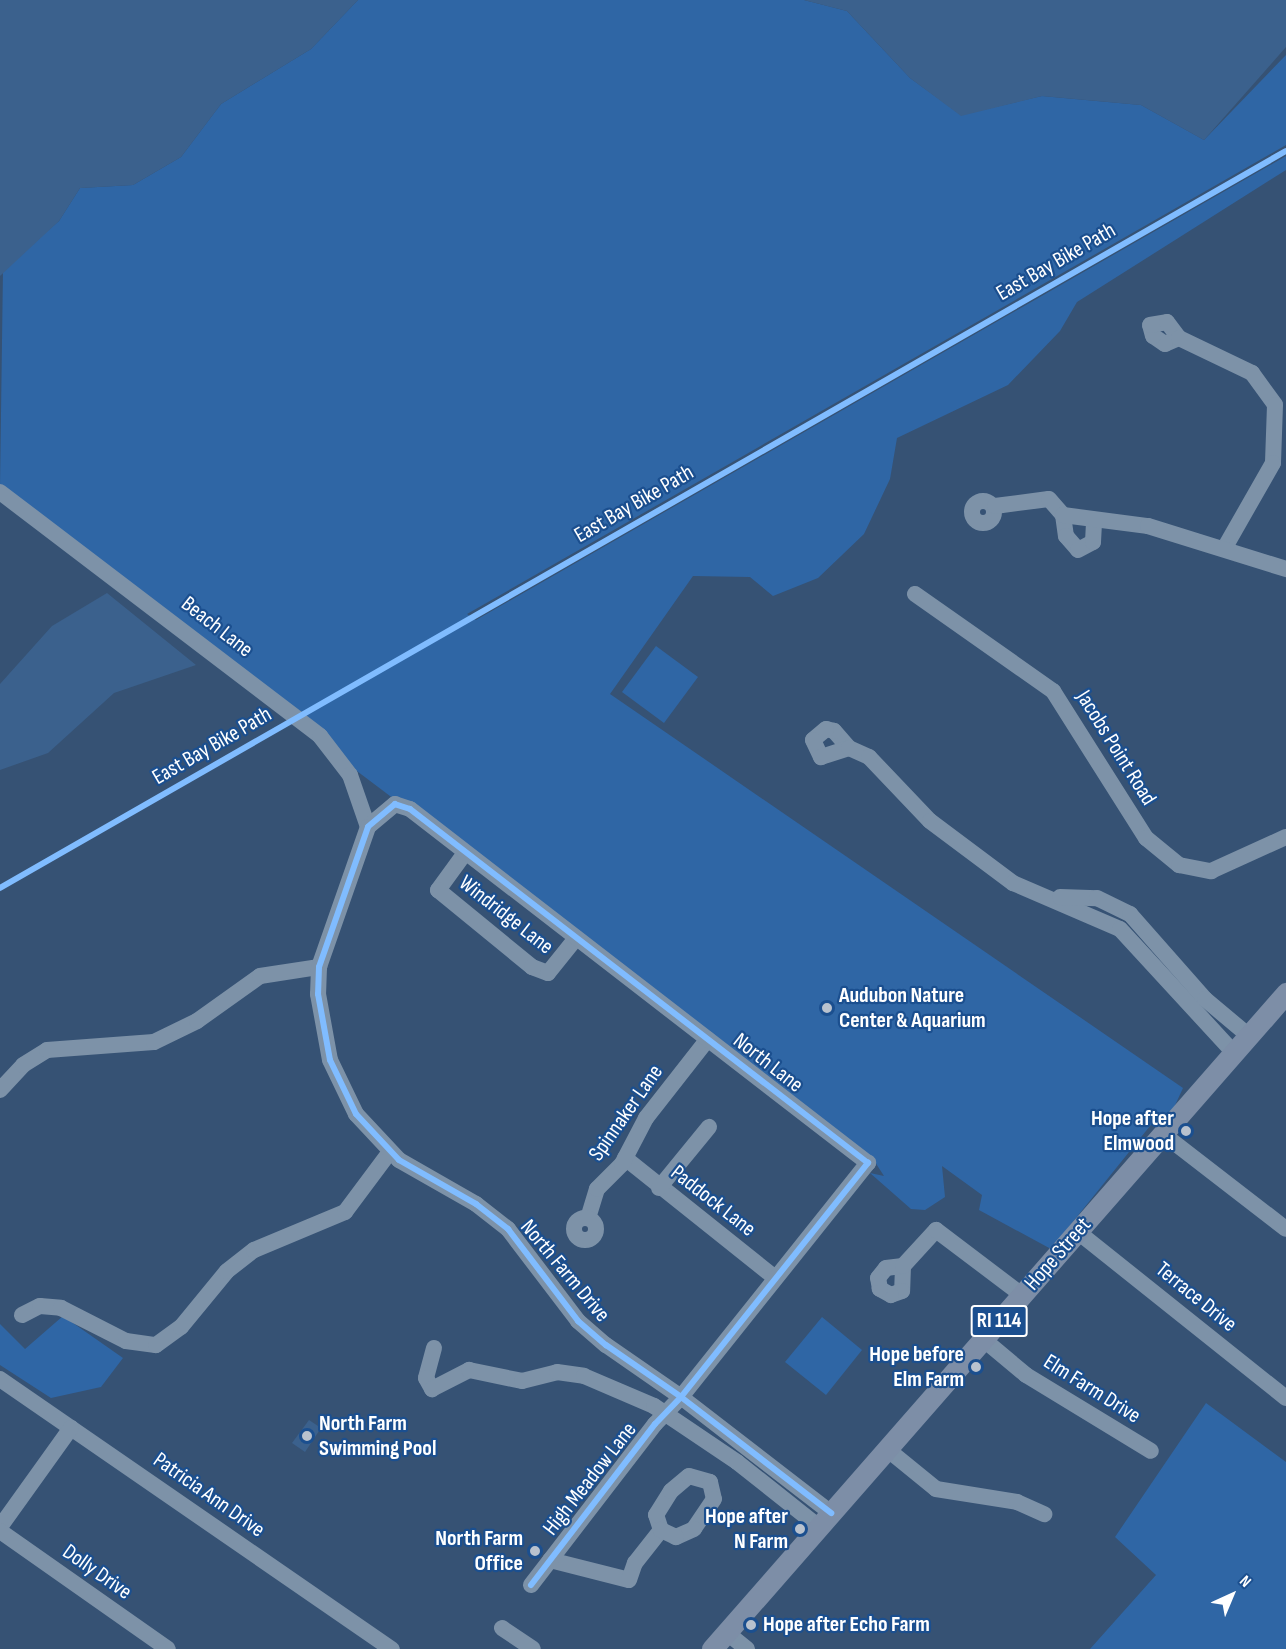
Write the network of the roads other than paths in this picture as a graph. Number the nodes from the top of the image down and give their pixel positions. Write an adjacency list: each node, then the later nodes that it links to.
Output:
1 (1179, 338): 6 (street)
2 (0, 492): 11 (street, Beach Lane)
3 (994, 507): 4 (street)
4 (1063, 515): 5 (street); 5 (street)
5 (1094, 523): 6 (street)
6 (1224, 549): 7 (street)
7 (1286, 569)
8 (915, 594): 12 (street, Jacobs Point Road)
9 (849, 748): 14 (street)
10 (410, 809): 11 (street, North Farm Drive); 13 (street, North Lane)
11 (368, 827): 19 (street, North Farm Drive)
12 (1286, 837)
13 (465, 853): 17 (street, North Lane); 17 (street, Windridge Lane)
14 (1038, 893): 15 (street); 16 (street)
15 (1138, 922): 16 (street); 18 (street)
16 (1126, 935): 20 (street)
17 (576, 938): 24 (street, North Lane)
18 (1170, 961): 20 (street); 22 (street)
19 (319, 967): 26 (street); 29 (street, North Farm Drive)
20 (1158, 975): 22 (street)
21 (1286, 993): 23 (main road, Hope Street / RI 114)
22 (1206, 1011): 23 (street); 25 (street)
23 (1249, 1036): 25 (main road, Hope Street / RI 114)
24 (708, 1039): 30 (street, Spinnaker Lane); 36 (street, North Lane)
25 (1234, 1053): 28 (main road, Hope Street / RI 114)
26 (0, 1090)
27 (709, 1127): 31 (street)
28 (1163, 1134): 33 (street); 34 (main road, Hope Street / RI 114)
29 (389, 1153): 38 (street); 42 (street, North Farm Drive)
30 (625, 1158): 31 (street, Paddock Lane); 32 (street, Spinnaker Lane)
31 (659, 1188): 36 (street, Paddock Lane)
32 (589, 1215)
33 (1286, 1229)
34 (1078, 1232): 37 (main road, Hope Street / RI 114); 43 (street, Terrace Drive)
35 (903, 1266): 37 (street)
36 (774, 1277): 42 (street, North Lane)
37 (1022, 1295): 39 (main road, Hope Street / RI 114)
38 (22, 1315)
39 (983, 1339): 46 (main road, Hope Street / RI 114); 47 (street, Elm Farm Drive)
40 (434, 1348): 44 (street)
41 (0, 1379): 45 (street, Patricia Ann Drive)
42 (681, 1397): 44 (street, High Meadow Lane); 49 (street, North Farm Drive)
43 (1286, 1398)
44 (667, 1414): 49 (street); 52 (street, High Meadow Lane)
45 (71, 1428): 50 (street); 57 (street, Patricia Ann Drive)
46 (887, 1449): 48 (street); 49 (main road, Hope Street / RI 114)
47 (1151, 1451)
48 (1044, 1514)
49 (825, 1520): 55 (main road, Hope Street / RI 114)
50 (0, 1529): 56 (street, Dolly Drive)
51 (661, 1530): 52 (street)
52 (550, 1560): 53 (street, High Meadow Lane)
53 (531, 1585)
54 (502, 1628): 58 (street)
55 (726, 1632): 59 (main road, Hope Street / RI 114); 60 (street)
56 (168, 1649)
57 (392, 1649)
58 (533, 1649)
59 (712, 1649)
60 (747, 1649)

